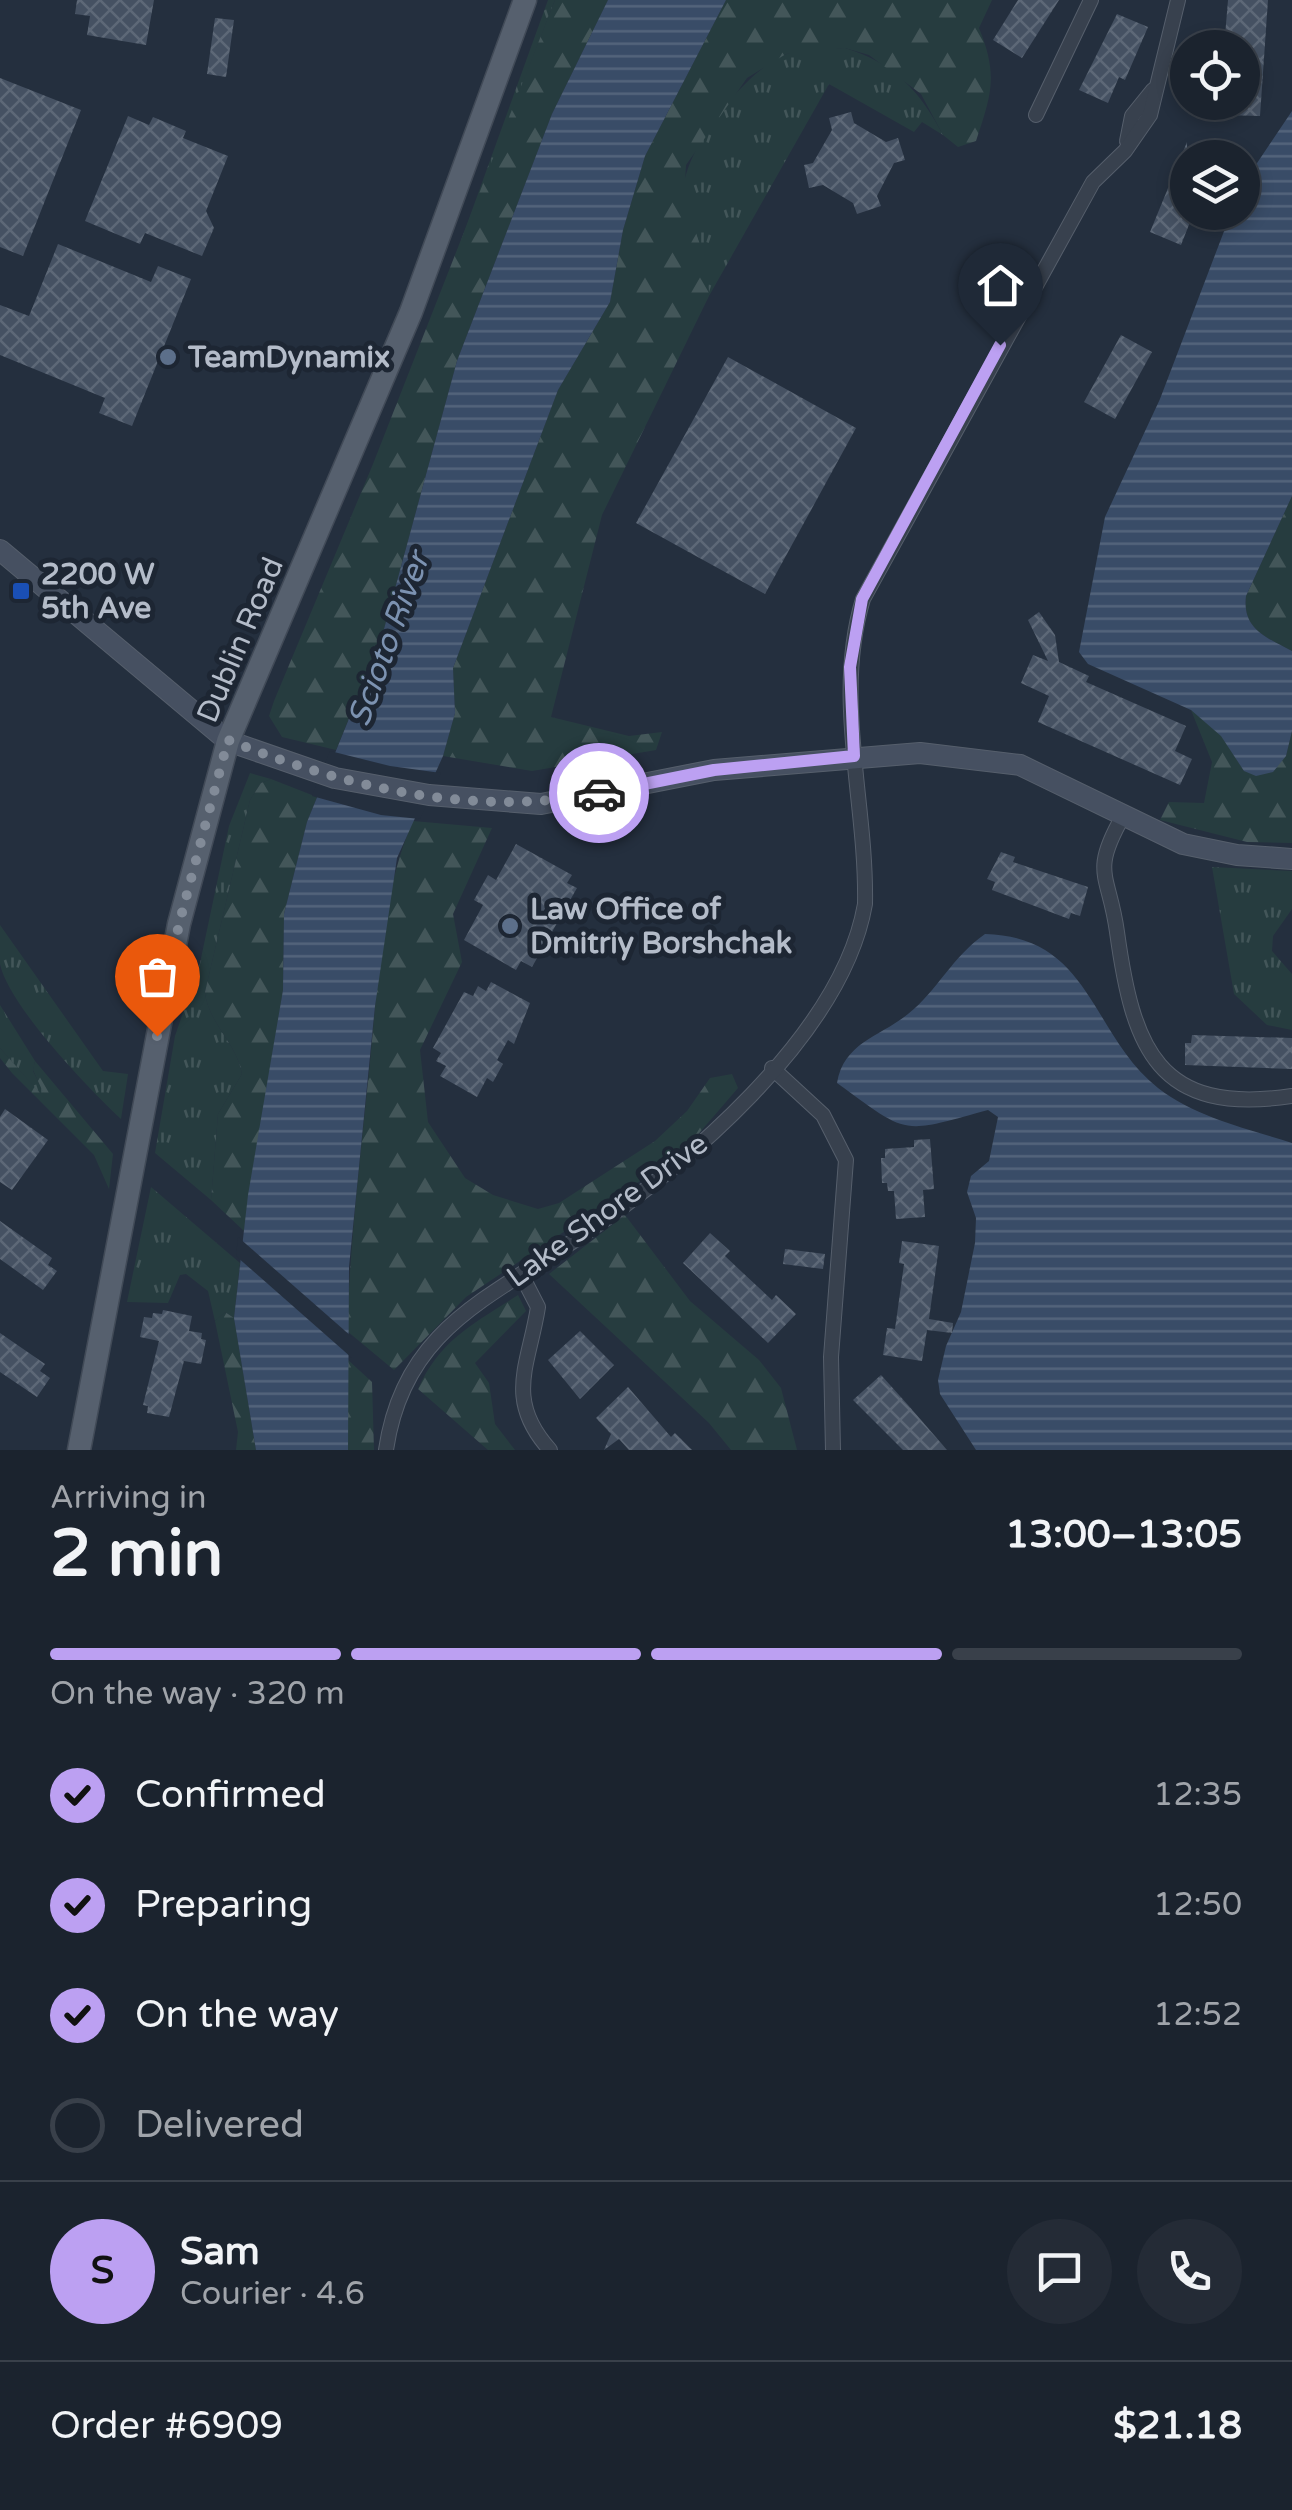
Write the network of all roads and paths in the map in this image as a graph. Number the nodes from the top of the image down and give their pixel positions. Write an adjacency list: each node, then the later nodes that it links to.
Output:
1 (525, 0): 6 (main road, Dublin Road)
2 (1091, 0): 4 (street)
3 (1178, 0): 7 (street, Lake Shore Drive)
4 (1036, 116)
5 (0, 550): 6 (main road)
6 (228, 740): 7 (main road); 13 (main road, Dublin Road)
7 (854, 756): 8 (main road); 10 (street, Lake Shore Drive)
8 (1123, 816): 9 (main road); 11 (street)
9 (1292, 858)
10 (772, 1068): 12 (street, Lake Shore Drive); 16 (street)
11 (1292, 1096)
12 (521, 1274): 14 (street, Lake Shore Drive); 15 (street)
13 (80, 1450)
14 (386, 1450)
15 (550, 1450)
16 (832, 1450)

